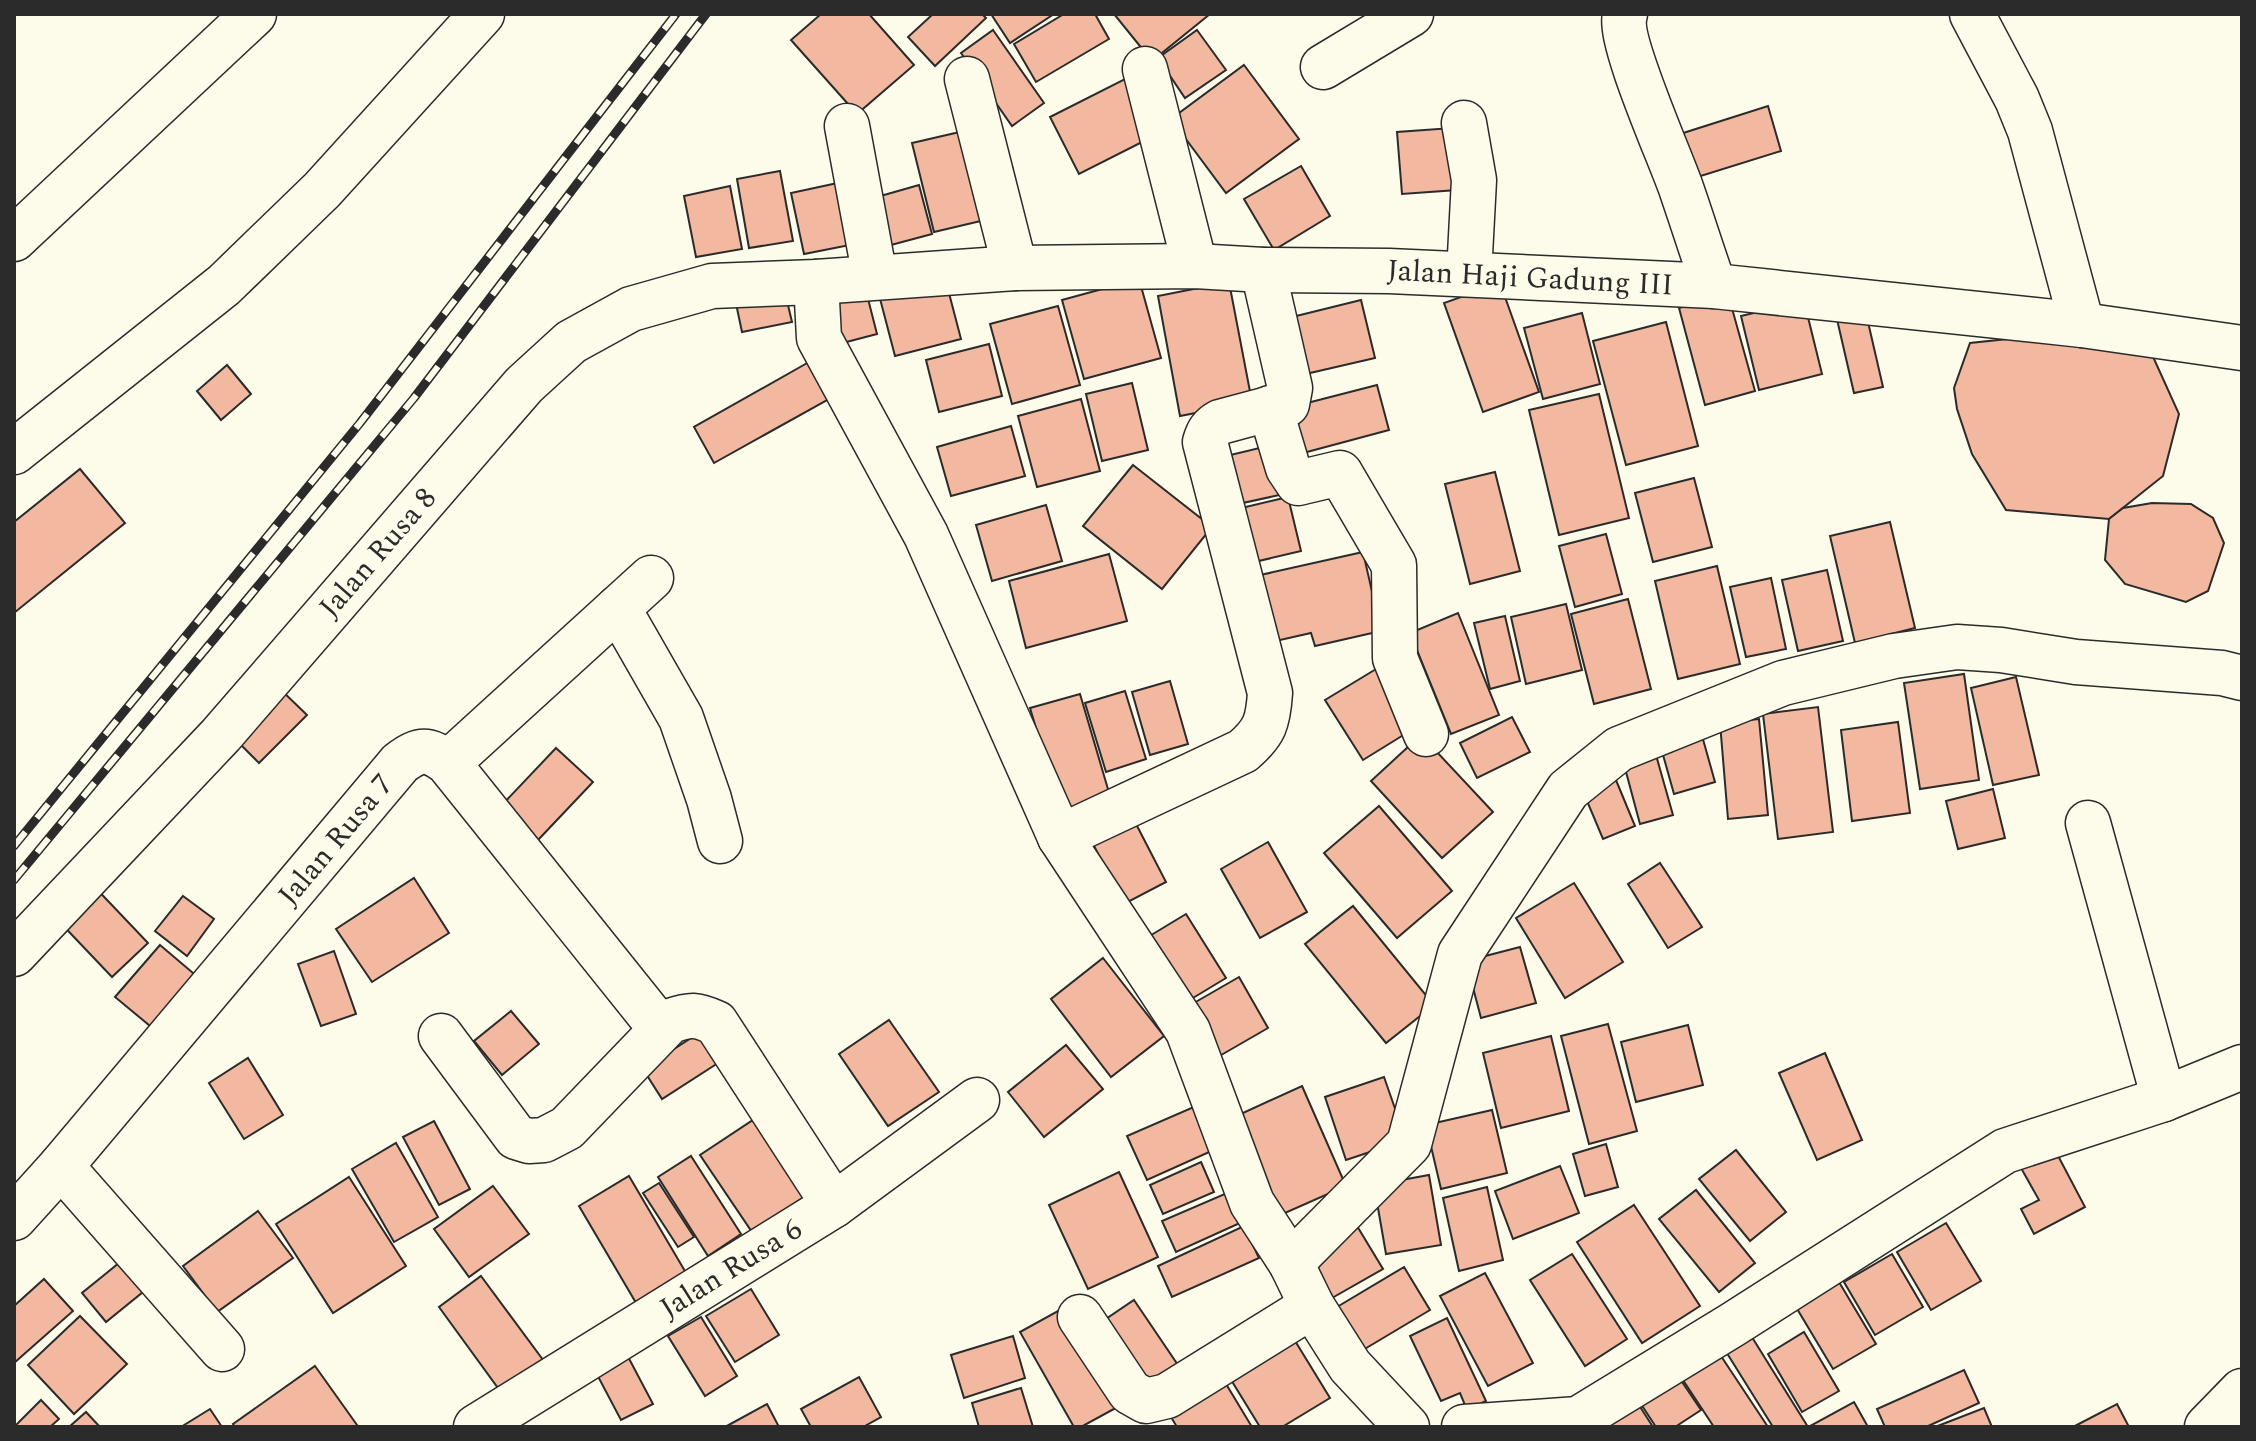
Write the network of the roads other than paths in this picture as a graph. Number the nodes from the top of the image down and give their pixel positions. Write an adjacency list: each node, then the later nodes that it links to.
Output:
1 (254, 14): 11 (main road)
2 (482, 14): 22 (main road)
3 (1411, 14): 6 (main road)
4 (1625, 14): 18 (main road)
5 (1972, 14): 19 (main road)
6 (1323, 67)
7 (1145, 69): 12 (main road)
8 (967, 79): 13 (main road)
9 (1464, 123): 15 (main road)
10 (847, 126): 16 (main road)
11 (14, 239)
12 (1195, 266): 13 (main road, Jalan Haji Gadung III); 14 (main road, Jalan Haji Gadung III)
13 (1015, 268): 16 (main road, Jalan Haji Gadung III)
14 (1263, 270): 15 (main road, Jalan Haji Gadung III); 21 (main road)
15 (1469, 274): 18 (main road, Jalan Haji Gadung III)
16 (875, 277): 17 (main road, Jalan Haji Gadung III)
17 (816, 282): 29 (main road); 31 (main road, Jalan Rusa 8)
18 (1714, 286): 19 (main road, Jalan Haji Gadung III)
19 (2082, 325): 20 (main road, Jalan Haji Gadung III)
20 (2242, 348)
21 (1270, 408): 26 (main road); 29 (main road)
22 (14, 452)
23 (651, 578): 24 (main road)
24 (618, 608): 27 (main road); 30 (main road)
25 (2242, 678): 40 (main road)
26 (1426, 734)
27 (448, 763): 32 (main road); 37 (main road, Jalan Rusa 7)
28 (2088, 823): 35 (main road)
29 (1060, 837): 40 (main road)
30 (720, 841)
31 (14, 954)
32 (661, 1029): 33 (main road); 38 (main road)
33 (441, 1036)
34 (2242, 1067): 35 (main road)
35 (2164, 1099): 45 (main road)
36 (977, 1100): 38 (main road, Jalan Rusa 6)
37 (61, 1166): 39 (main road, Jalan Rusa 7); 43 (main road)
38 (834, 1205): 46 (main road, Jalan Rusa 6)
39 (14, 1218)
40 (1291, 1263): 41 (main road)
41 (1312, 1306): 42 (main road); 47 (main road)
42 (1080, 1317)
43 (222, 1349)
44 (2242, 1391): 49 (main road)
45 (1581, 1423): 48 (main road)
46 (476, 1427)
47 (1407, 1427)
48 (1464, 1427)
49 (2207, 1427)

